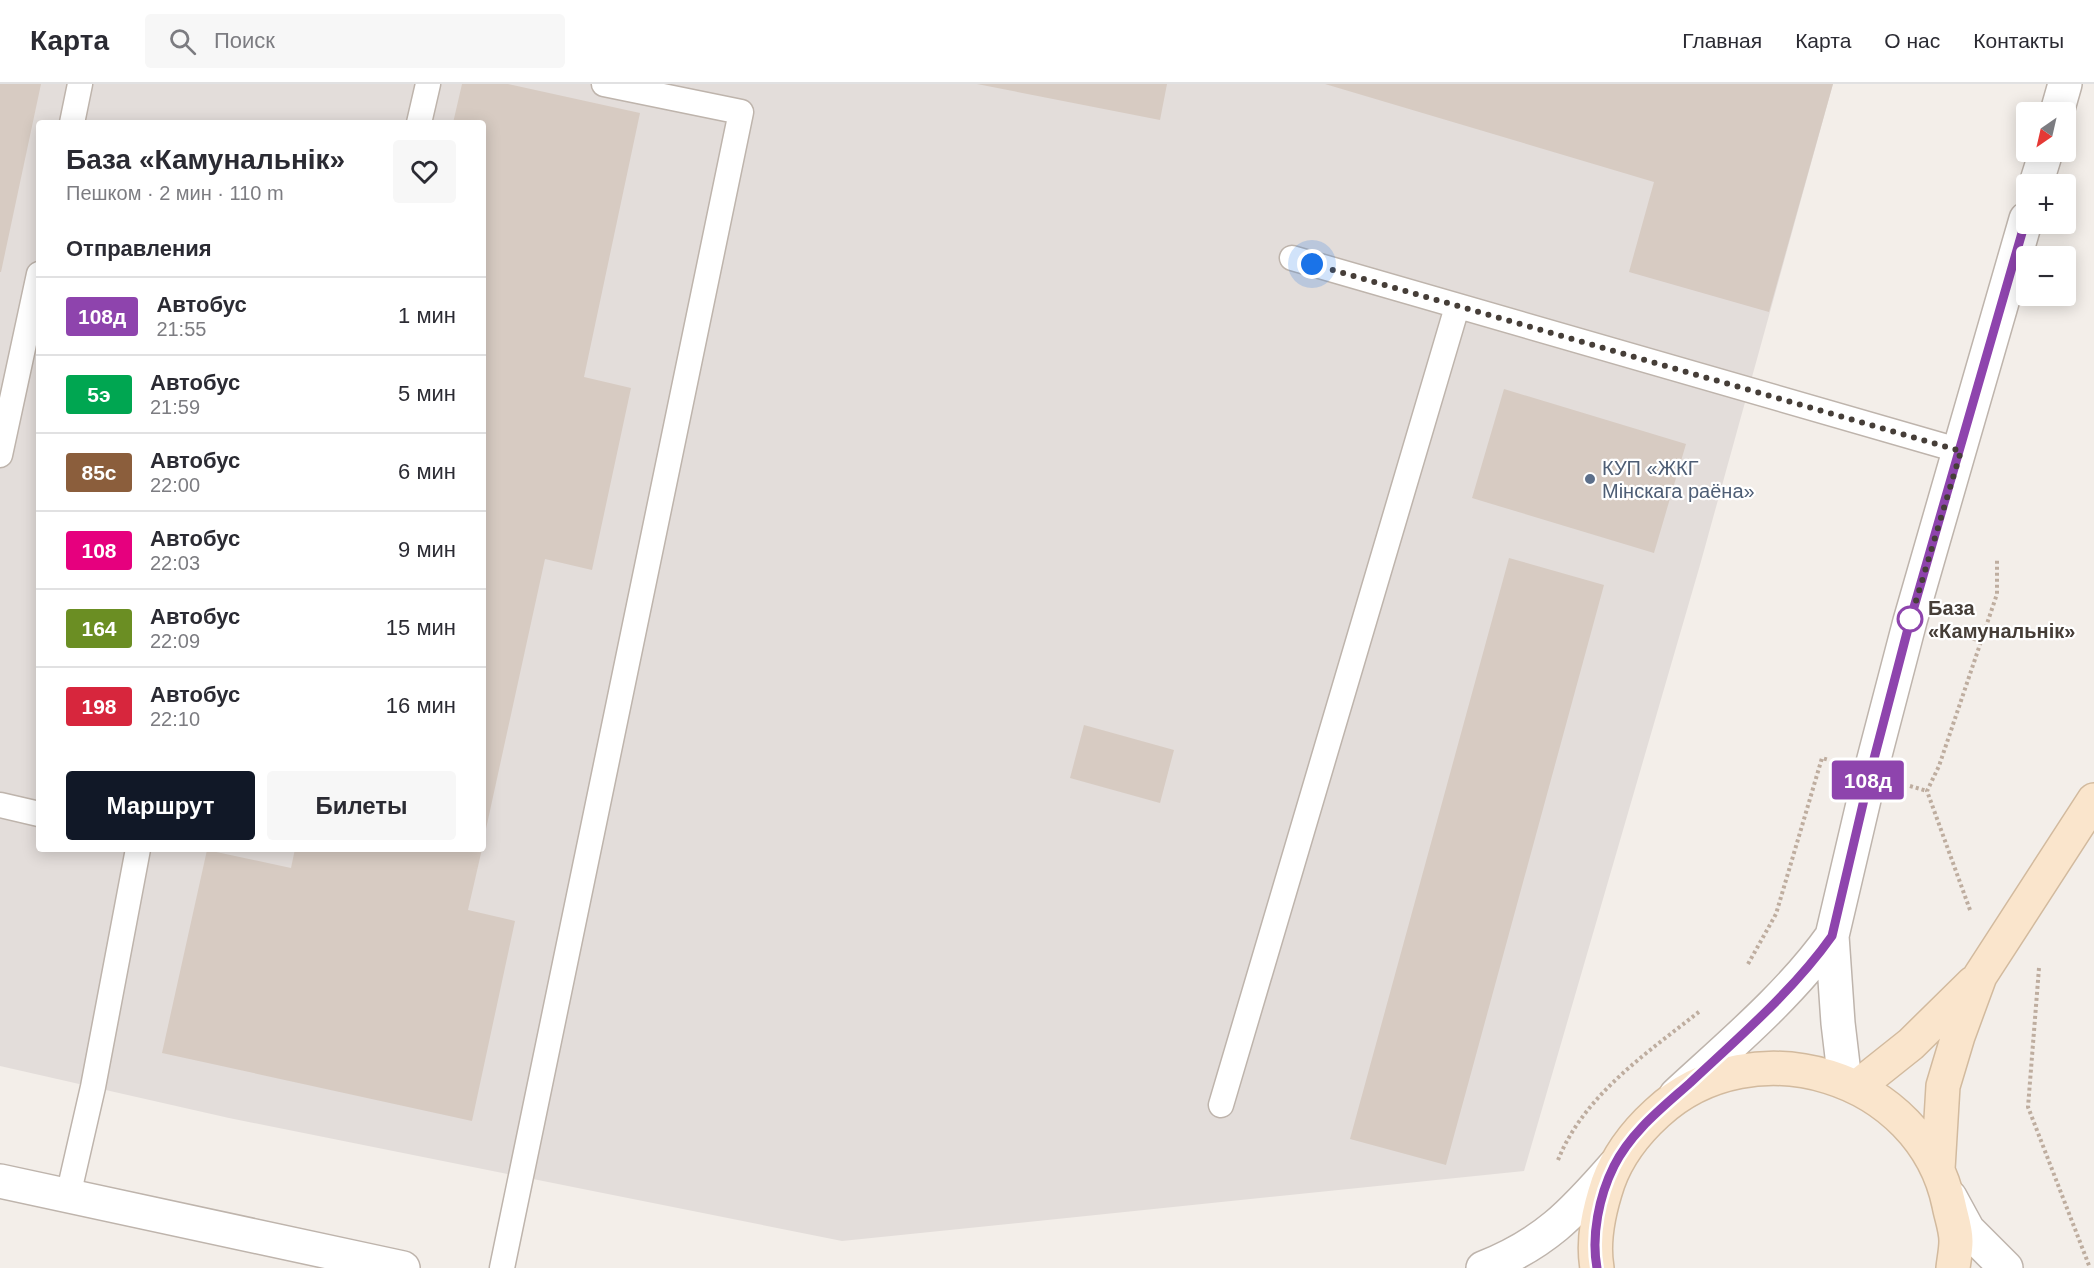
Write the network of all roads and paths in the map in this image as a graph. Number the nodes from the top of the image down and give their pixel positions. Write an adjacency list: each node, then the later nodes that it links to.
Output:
1 (80, 84): 6 (lane)
2 (428, 84): 7 (lane)
3 (604, 84): 34 (lane)
4 (2065, 84): 5 (street)
5 (2060, 102)
6 (73, 120)
7 (420, 120)
8 (2022, 234): 12 (street)
9 (1292, 258): 11 (lane)
10 (36, 288): 13 (lane)
11 (1457, 307): 12 (lane); 27 (lane)
12 (1961, 451): 21 (street)
13 (0, 455)
14 (1997, 559): 16 (path)
15 (1822, 758): 22 (path)
16 (1939, 766)
17 (2094, 800): 23 (main road)
18 (0, 805): 19 (lane)
19 (36, 813)
20 (137, 852): 32 (lane)
21 (1832, 936): 25 (street); 26 (street)
22 (1741, 972)
23 (1980, 976): 25 (main road); 30 (main road)
24 (1708, 1004): 28 (path)
25 (1851, 1084): 26 (main road); 30 (main road)
26 (1670, 1101): 29 (main road)
27 (1221, 1105)
28 (1557, 1162)
29 (1614, 1166): 35 (street); 36 (main road)
30 (1942, 1178): 37 (main road); 38 (street)
31 (0, 1181): 32 (street)
32 (68, 1196): 33 (street)
33 (403, 1268)
34 (502, 1268)
35 (1483, 1268)
36 (1597, 1268)
37 (1953, 1268)
38 (2006, 1268)

